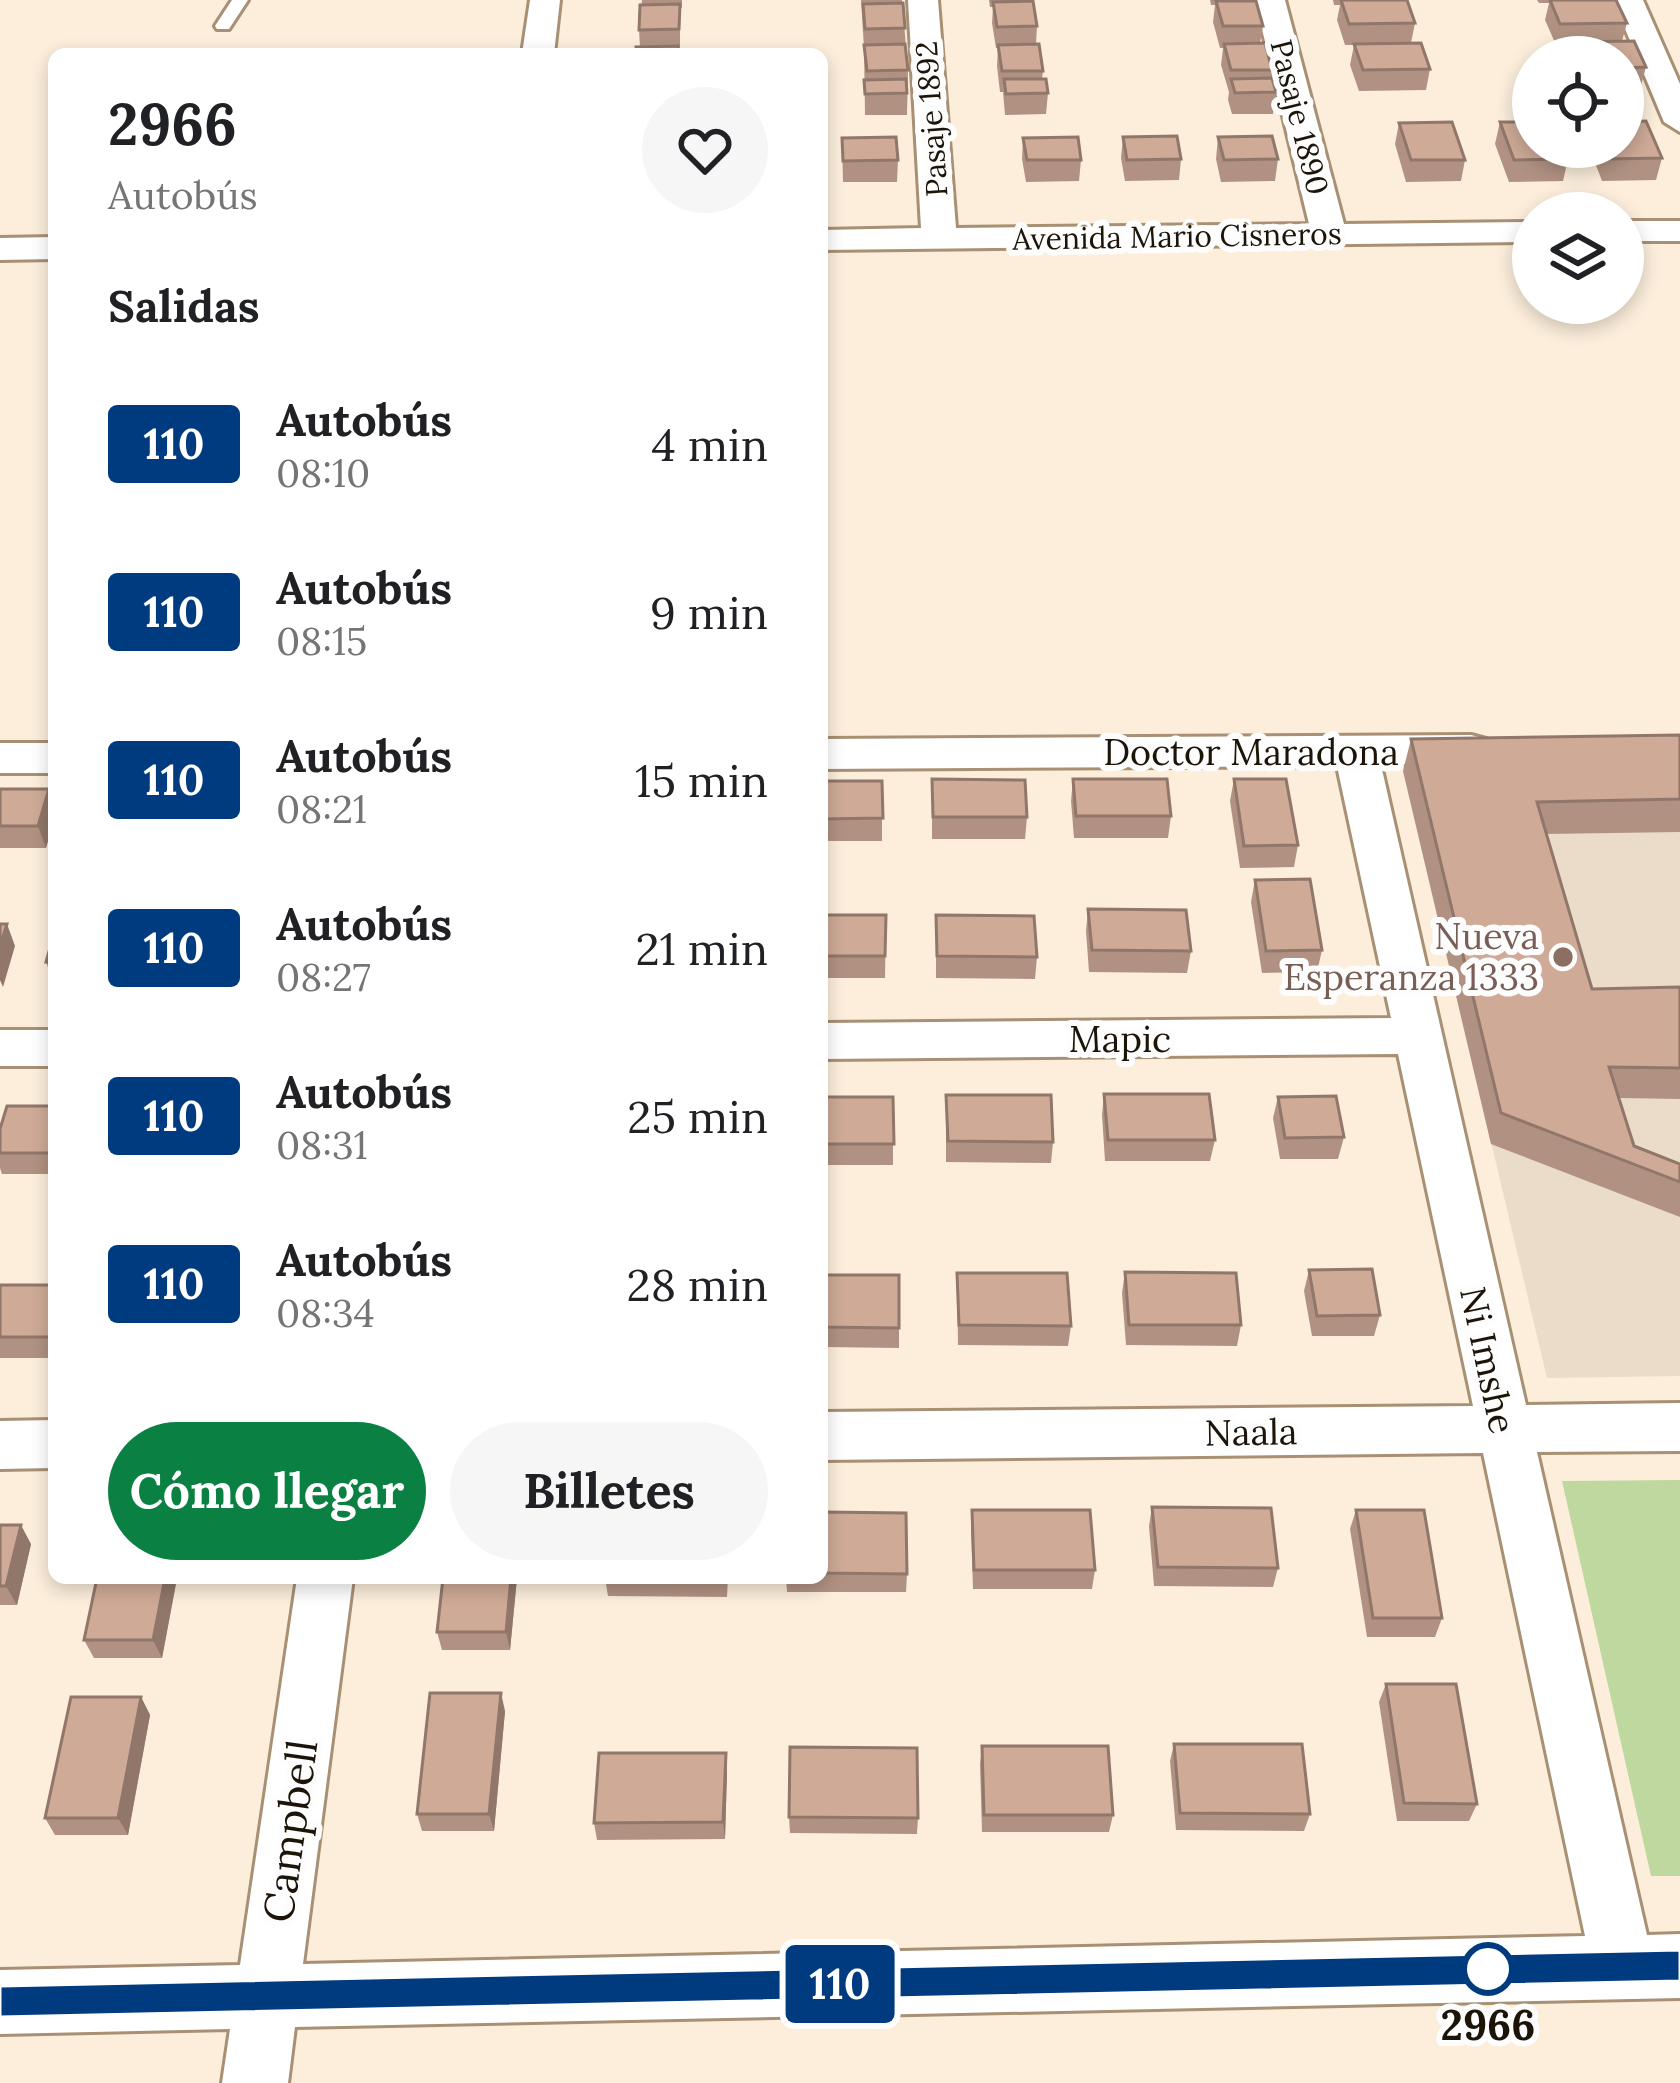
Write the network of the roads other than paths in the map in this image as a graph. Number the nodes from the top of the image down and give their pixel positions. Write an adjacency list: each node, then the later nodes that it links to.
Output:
1 (240, 0): 6 (lane)
2 (545, 0): 7 (street)
3 (923, 0): 13 (street, Pasaje 1892)
4 (1270, 0): 12 (street, Pasaje 1890)
5 (1628, 0): 8 (street)
6 (223, 26)
7 (539, 48)
8 (1680, 122)
9 (1680, 230): 10 (street)
10 (1644, 231)
11 (1512, 232): 12 (street, Avenida Mario Cisneros)
12 (1329, 234): 13 (street, Avenida Mario Cisneros)
13 (939, 238): 14 (street, Avenida Mario Cisneros)
14 (828, 240)
15 (48, 248): 16 (street)
16 (0, 249)
17 (1518, 750): 18 (street, Doctor Maradona)
18 (1356, 752): 19 (street, Doctor Maradona); 22 (street, Ni Imshe)
19 (828, 754)
20 (0, 758): 21 (street)
21 (48, 758)
22 (1417, 1036): 23 (street, Mapic); 27 (street, Ni Imshe)
23 (828, 1041)
24 (0, 1048): 25 (street)
25 (48, 1048)
26 (1680, 1427): 27 (street, Naala)
27 (1503, 1429): 28 (street, Naala); 32 (street, Ni Imshe)
28 (828, 1436)
29 (48, 1444): 30 (street)
30 (0, 1445)
31 (324, 1584): 33 (street, Campbell)
32 (1652, 1966): 33 (street)
33 (267, 1996): 34 (street); 35 (street, Campbell)
34 (0, 2002)
35 (255, 2083)

